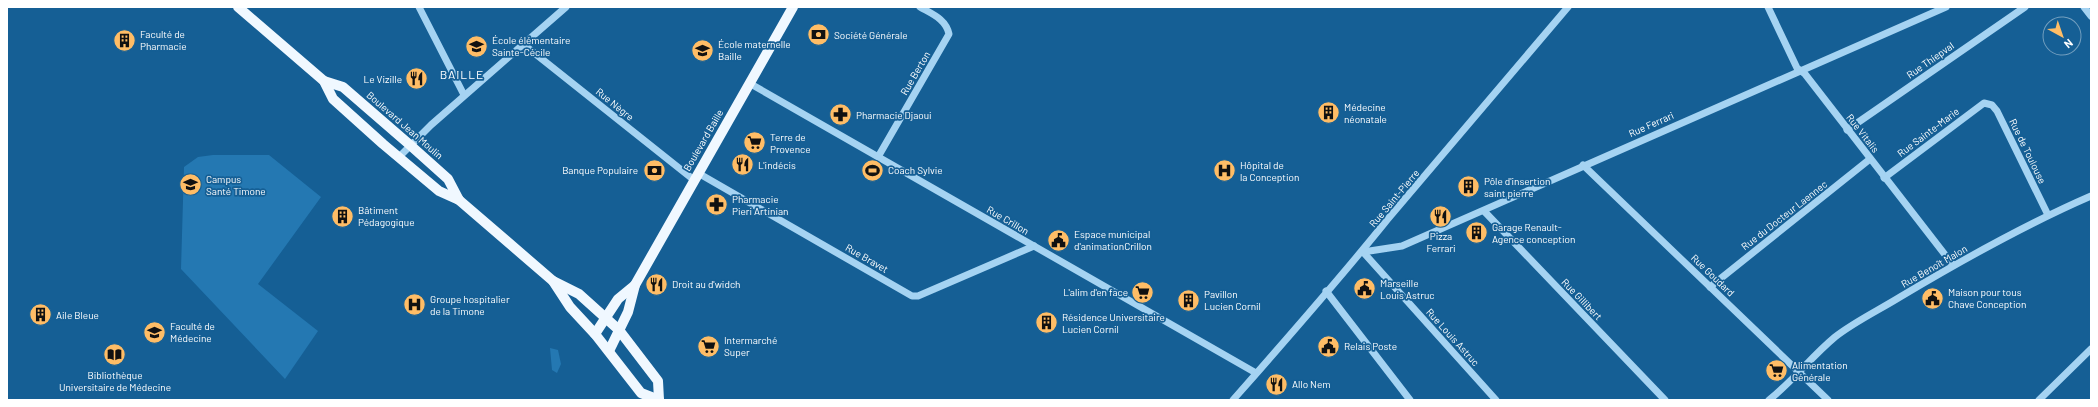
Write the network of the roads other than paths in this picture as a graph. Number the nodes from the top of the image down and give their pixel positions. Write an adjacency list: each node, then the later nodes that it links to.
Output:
1 (238, 7): 14 (main road, Boulevard Jean Moulin)
2 (419, 7): 16 (street)
3 (566, 7): 12 (street)
4 (793, 7): 15 (main road, Boulevard Baille)
5 (920, 7): 21 (street, Rue Berton)
6 (1568, 7): 31 (street, Rue Saint-Pierre)
7 (1768, 7): 13 (street, Rue Vitalis)
8 (1946, 7): 13 (street, Rue Ferrari)
9 (2025, 7): 18 (street, Rue Thiepval)
10 (2084, 7): 11 (street)
11 (2091, 16)
12 (523, 44): 16 (street); 24 (street, Rue Nègre)
13 (1799, 71): 18 (street, Rue Vitalis); 23 (street, Rue Ferrari)
14 (324, 82): 19 (main road, Boulevard Jean Moulin); 20 (main road, Boulevard Jean Moulin)
15 (749, 83): 21 (street, Rue Crillon); 24 (main road, Boulevard Baille)
16 (464, 95): 19 (street)
17 (1984, 103): 25 (street, Rue Sainte-Marie); 29 (street, Rue de Toulouse)
18 (1847, 130): 22 (street, Rue Vitalis)
19 (410, 145): 20 (street); 27 (main road, Boulevard Jean Moulin)
20 (399, 157): 27 (main road, Boulevard Jean Moulin)
21 (878, 157): 30 (street, Rue Crillon)
22 (1870, 159): 25 (street, Rue Vitalis); 35 (street, Rue du Docteur Laennec)
23 (1583, 165): 28 (street, Rue Ferrari); 35 (street, Rue Goudard)
24 (696, 176): 30 (street, Rue Bravet); 34 (main road, Boulevard Baille)
25 (1884, 178): 32 (street, Rue Vitalis)
26 (2091, 196): 29 (street, Rue Benoît Malon)
27 (459, 200): 33 (main road, Boulevard Jean Moulin)
28 (1484, 211): 31 (street, Rue Ferrari); 48 (street, Rue Gillibert)
29 (2048, 215): 32 (street, Rue Benoît Malon)
30 (1034, 246): 43 (street, Rue Crillon)
31 (1363, 252): 36 (street, Rue Saint-Pierre); 47 (street, Rue Louis Astruc)
32 (1953, 265): 42 (street, Rue Benoît Malon)
33 (552, 281): 37 (main road, Boulevard Jean Moulin); 39 (main road, Boulevard Jean Moulin)
34 (635, 285): 37 (main road, Boulevard Baille); 38 (main road, Boulevard Baille)
35 (1710, 287): 42 (street, Rue Goudard)
36 (1326, 291): 43 (street, Rue Saint-Pierre); 46 (street)
37 (606, 318): 38 (main road, Boulevard Jean Moulin); 39 (main road, Boulevard Baille)
38 (619, 330): 41 (main road, Boulevard Baille); 44 (main road, Boulevard Jean Moulin)
39 (595, 334): 41 (main road, Boulevard Jean Moulin)
40 (2091, 349): 51 (street)
41 (609, 351): 44 (main road, Boulevard Jean Moulin)
42 (1799, 372): 49 (street, Rue Benoît Malon); 50 (street, Rue Goudard)
43 (1256, 373): 45 (street, Rue Saint-Pierre)
44 (659, 400)
45 (1233, 400)
46 (1410, 400)
47 (1496, 400)
48 (1665, 400)
49 (1769, 400)
50 (1828, 400)
51 (2039, 400)

